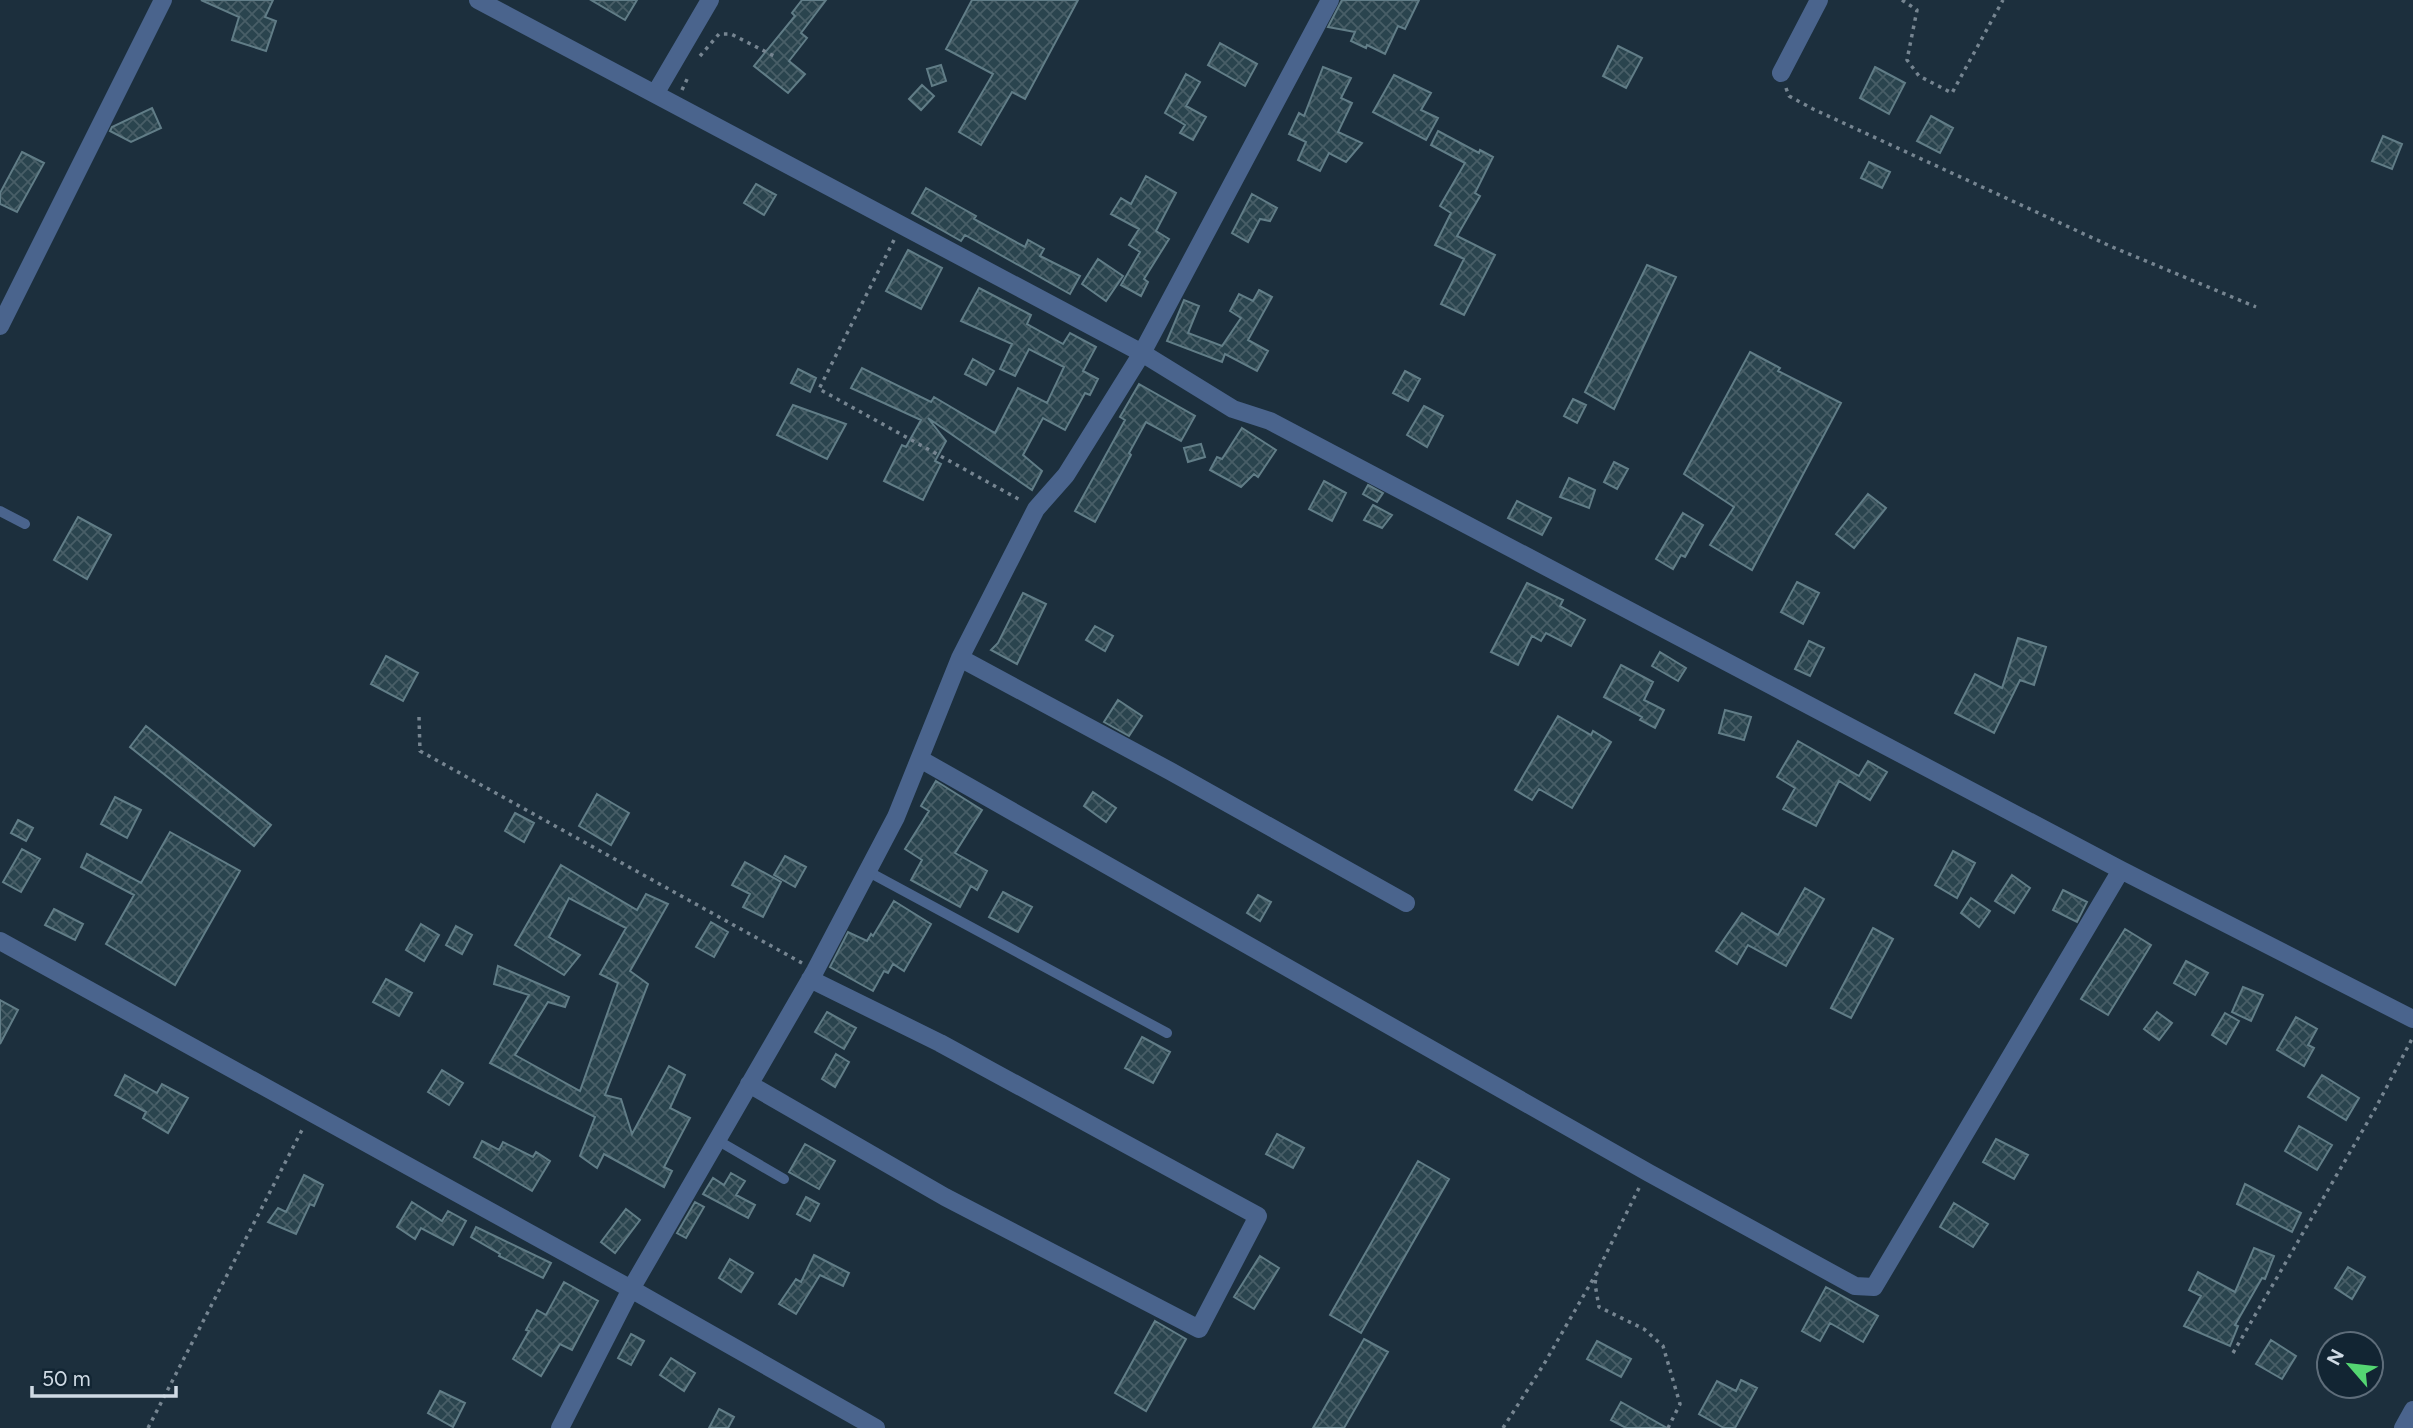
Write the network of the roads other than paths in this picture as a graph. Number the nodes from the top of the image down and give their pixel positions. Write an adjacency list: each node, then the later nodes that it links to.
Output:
1 (163, 0): 8 (street)
2 (478, 0): 7 (street)
3 (710, 0): 7 (street)
4 (1330, 0): 9 (street)
5 (1819, 0): 6 (street)
6 (1781, 73)
7 (655, 94): 9 (street)
8 (0, 326)
9 (1142, 353): 12 (street); 14 (street)
10 (0, 511): 11 (lane)
11 (25, 524)
12 (960, 658): 13 (street); 16 (street)
13 (920, 759): 14 (street); 15 (street)
14 (2121, 870): 19 (street)
15 (867, 871): 18 (street); 20 (lane)
16 (1406, 903)
17 (0, 941): 24 (street)
18 (813, 975): 21 (street); 21 (street)
19 (2413, 1019)
20 (1167, 1033)
21 (749, 1084): 22 (street)
22 (718, 1140): 23 (lane); 24 (street)
23 (784, 1179)
24 (631, 1289): 26 (street); 27 (street)
25 (2413, 1410): 28 (street)
26 (560, 1428)
27 (876, 1428)
28 (2403, 1428)

